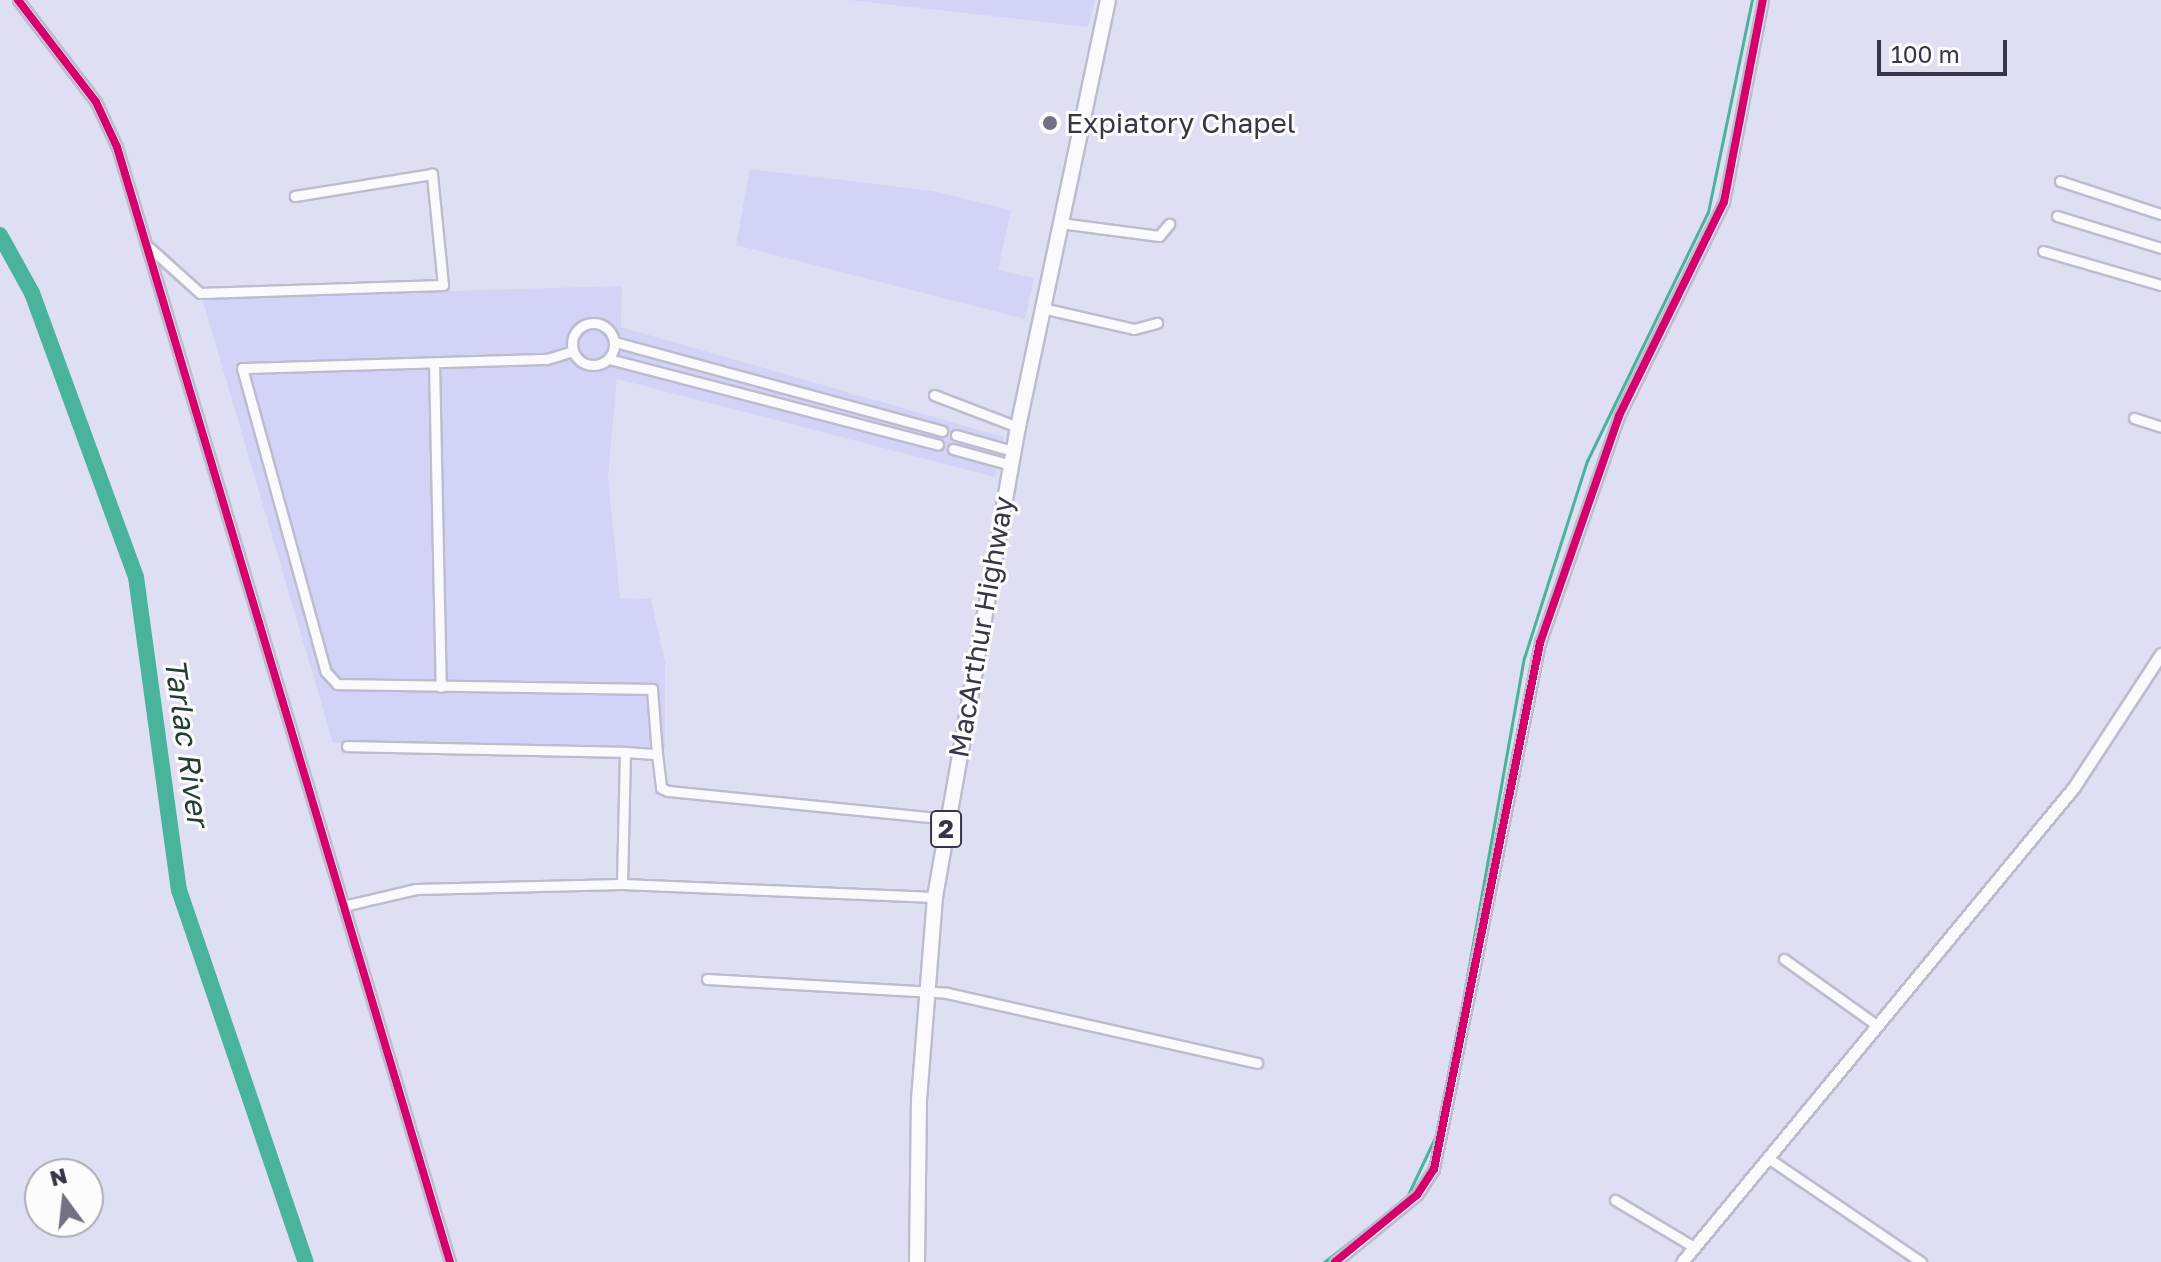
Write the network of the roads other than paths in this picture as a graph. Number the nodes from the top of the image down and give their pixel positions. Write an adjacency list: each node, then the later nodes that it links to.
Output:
1 (18, 0): 10 (street)
2 (1108, 0): 8 (highway, MacArthur Highway / 2)
3 (1763, 0): 54 (street)
4 (2060, 181): 6 (street)
5 (295, 196): 10 (street)
6 (2161, 214)
7 (2057, 216): 11 (street)
8 (1060, 223): 9 (street); 14 (highway, MacArthur Highway / 2)
9 (1169, 224)
10 (147, 246): 43 (street)
11 (2161, 248)
12 (2043, 251): 13 (street)
13 (2161, 285)
14 (1042, 308): 15 (street); 28 (highway, MacArthur Highway / 2)
15 (1157, 323)
16 (615, 342): 17 (street); 18 (street); 20 (street)
17 (573, 351): 18 (street); 19 (street)
18 (609, 359): 21 (street)
19 (434, 363): 36 (street); 36 (street)
20 (703, 367): 21 (street); 22 (street)
21 (699, 382): 24 (street)
22 (780, 388): 24 (street); 25 (street)
23 (934, 395): 28 (street)
24 (777, 403): 27 (street)
25 (855, 408): 27 (street); 30 (street)
26 (2134, 418): 29 (street)
27 (854, 423): 32 (street)
28 (1018, 427): 34 (highway, MacArthur Highway / 2)
29 (2161, 427)
30 (942, 431)
31 (956, 435): 34 (street)
32 (938, 445)
33 (953, 449): 34 (street)
34 (1012, 458): 40 (highway, MacArthur Highway / 2)
35 (2161, 654): 47 (street)
36 (441, 687): 39 (street)
37 (347, 746): 38 (street)
38 (625, 752): 39 (street); 41 (street)
39 (657, 754): 40 (street)
40 (948, 819): 42 (highway, MacArthur Highway / 2)
41 (622, 884): 42 (street); 43 (street)
42 (935, 897): 46 (highway, MacArthur Highway / 2)
43 (343, 906): 52 (street)
44 (1784, 959): 47 (street)
45 (707, 979): 46 (street)
46 (925, 992): 48 (street); 53 (highway, MacArthur Highway / 2)
47 (1875, 1024): 49 (street)
48 (1257, 1063)
49 (1768, 1158): 51 (street); 56 (street)
50 (1615, 1200): 51 (street)
51 (1694, 1247): 55 (street)
52 (450, 1262)
53 (917, 1262)
54 (1335, 1262)
55 (1682, 1262)
56 (1921, 1262)

